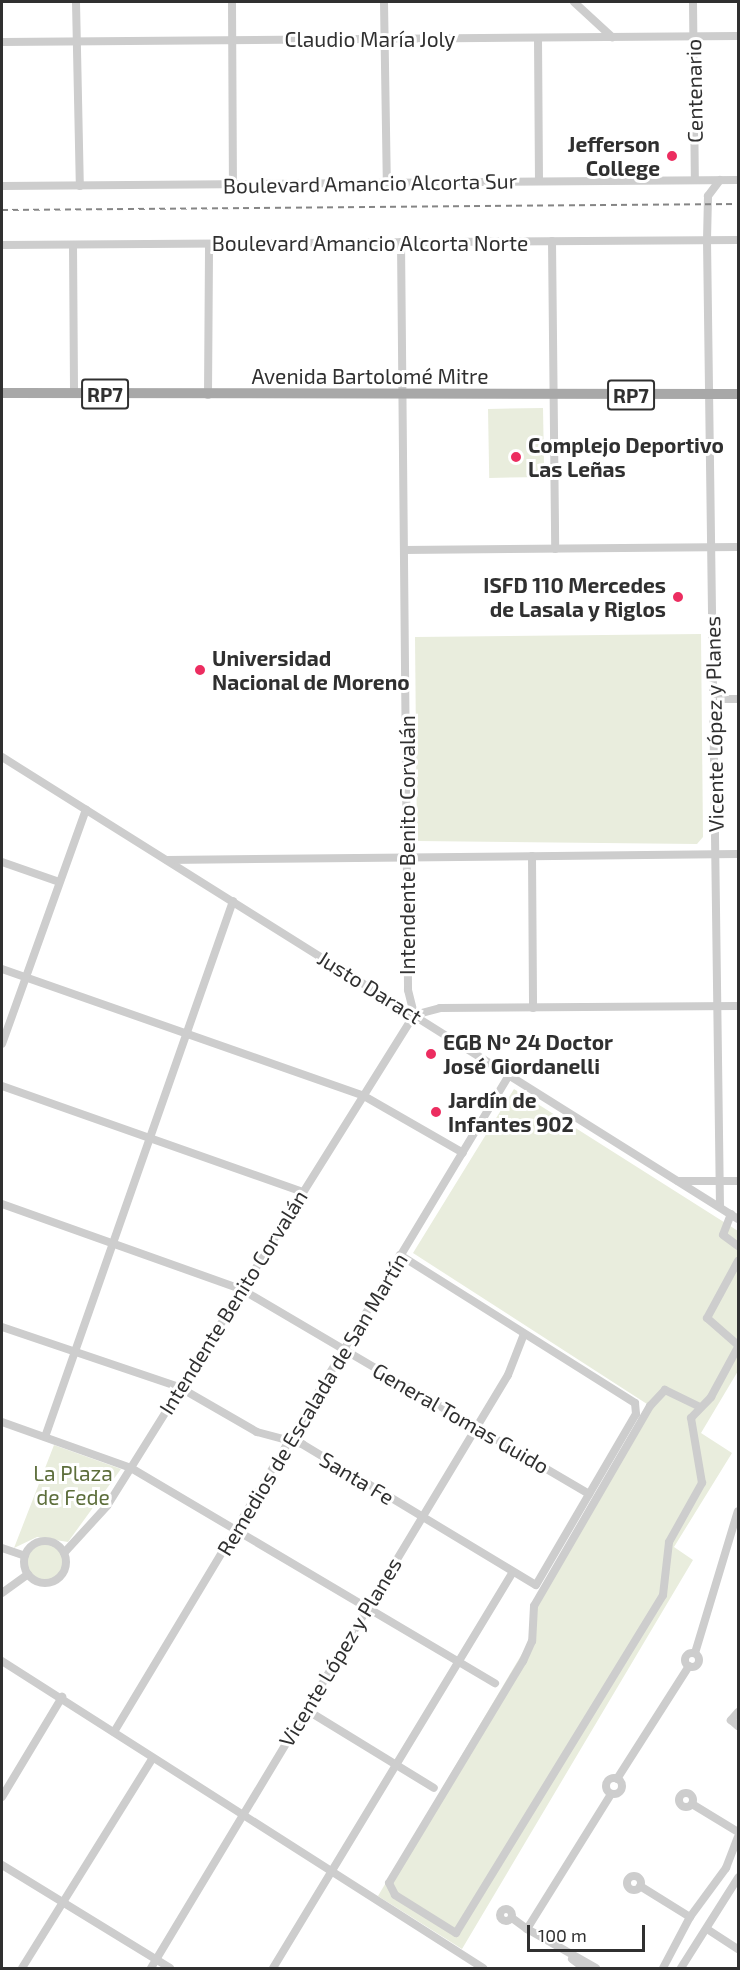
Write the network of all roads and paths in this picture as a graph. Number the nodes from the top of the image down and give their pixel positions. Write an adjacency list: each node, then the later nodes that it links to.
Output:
1 (76, 2): 13 (street)
2 (232, 2): 11 (street)
3 (384, 2): 10 (street)
4 (574, 2): 8 (street)
5 (693, 2): 6 (street, Centenario)
6 (693, 36): 7 (street, Claudio María Joly); 8 (street, Claudio María Joly); 14 (street, Centenario)
7 (738, 36)
8 (612, 37): 9 (street, Claudio María Joly)
9 (538, 38): 10 (street, Claudio María Joly); 17 (street)
10 (386, 39): 11 (street, Claudio María Joly); 18 (street)
11 (232, 40): 13 (street, Claudio María Joly); 19 (street)
12 (2, 42): 13 (street, Claudio María Joly)
13 (78, 42): 21 (street)
14 (695, 180): 15 (street, Boulevard Amancio Alcorta Sur); 17 (street, Boulevard Amancio Alcorta Sur); 22 (street)
15 (720, 180): 16 (street, Boulevard Amancio Alcorta Sur); 22 (street)
16 (738, 180)
17 (539, 181): 18 (street, Boulevard Amancio Alcorta Sur)
18 (387, 183): 19 (street, Boulevard Amancio Alcorta Sur)
19 (233, 184): 21 (street, Boulevard Amancio Alcorta Sur)
20 (2, 186): 21 (street, Boulevard Amancio Alcorta Sur)
21 (80, 186)
22 (708, 196): 23 (street, Vicente López y Planes)
23 (707, 240): 24 (street, Boulevard Amancio Alcorta Norte); 25 (street, Boulevard Amancio Alcorta Norte); 32 (street, Vicente López y Planes)
24 (738, 240)
25 (552, 241): 26 (street, Boulevard Amancio Alcorta Norte); 35 (street)
26 (401, 242): 27 (street, Boulevard Amancio Alcorta Norte); 36 (street, Intendente Benito Corvalán)
27 (209, 244): 29 (street, Boulevard Amancio Alcorta Norte); 34 (street)
28 (2, 245): 29 (street, Boulevard Amancio Alcorta Norte)
29 (74, 245): 31 (street)
30 (2, 393): 31 (main road, Avenida Bartolomé Mitre / RP7)
31 (74, 394): 34 (main road, Avenida Bartolomé Mitre / RP7)
32 (708, 394): 33 (main road, Avenida Bartolomé Mitre / RP7); 35 (main road, Avenida Bartolomé Mitre / RP7); 37 (street, Vicente López y Planes)
33 (738, 394)
34 (208, 395): 36 (main road, Avenida Bartolomé Mitre / RP7)
35 (554, 396): 36 (main road, Avenida Bartolomé Mitre / RP7); 39 (street)
36 (402, 397): 40 (street, Intendente Benito Corvalán)
37 (711, 547): 38 (street); 39 (street); 41 (street, Vicente López y Planes)
38 (738, 547)
39 (555, 549): 40 (street)
40 (404, 550): 48 (street, Intendente Benito Corvalán)
41 (713, 699): 42 (street); 45 (street, Vicente López y Planes)
42 (738, 699)
43 (2, 757): 44 (street, Justo Daract)
44 (86, 810): 49 (street, Justo Daract); 51 (street)
45 (716, 854): 46 (street); 47 (street); 55 (street, Vicente López y Planes)
46 (738, 854)
47 (532, 856): 48 (street); 57 (street)
48 (407, 858): 49 (street); 58 (street, Intendente Benito Corvalán)
49 (166, 860): 52 (street, Justo Daract)
50 (2, 862): 51 (street)
51 (59, 882): 54 (street)
52 (233, 902): 58 (street, Justo Daract); 59 (street)
53 (2, 969): 54 (street)
54 (25, 977): 59 (street); 60 (street)
55 (717, 1006): 56 (street); 57 (street); 68 (street, Vicente López y Planes)
56 (738, 1006)
57 (533, 1008): 58 (street)
58 (414, 1015): 61 (street, Justo Daract); 63 (street, Intendente Benito Corvalán)
59 (186, 1034): 63 (street); 64 (street)
60 (2, 1044)
61 (509, 1075): 65 (street, Remedios de Escalada de San Martín); 67 (street, Justo Daract)
62 (2, 1086): 64 (street)
63 (364, 1096): 65 (street); 69 (street, Intendente Benito Corvalán)
64 (150, 1138): 69 (street); 73 (street)
65 (463, 1153): 75 (street, Remedios de Escalada de San Martín)
66 (738, 1180): 68 (street)
67 (678, 1181): 68 (street); 71 (street, Justo Daract)
68 (720, 1181): 71 (street, Vicente López y Planes)
69 (303, 1192): 77 (street, Intendente Benito Corvalán)
70 (2, 1204): 73 (street, General Tomas Guido)
71 (720, 1207): 72 (street, Justo Daract)
72 (735, 1217): 74 (street)
73 (113, 1244): 77 (street, General Tomas Guido); 82 (street)
74 (738, 1246)
75 (400, 1255): 79 (street); 81 (street, Remedios de Escalada de San Martín)
76 (738, 1261): 80 (street)
77 (241, 1288): 81 (street, General Tomas Guido); 83 (street, Intendente Benito Corvalán)
78 (2, 1327): 82 (street, Santa Fe)
79 (524, 1334): 86 (street, Vicente López y Planes); 90 (street)
80 (738, 1346): 84 (street)
81 (345, 1350): 86 (street, General Tomas Guido); 88 (street, Remedios de Escalada de San Martín)
82 (74, 1352): 83 (street, Santa Fe); 87 (street)
83 (179, 1387): 88 (street, Santa Fe); 89 (street, Intendente Benito Corvalán)
84 (698, 1406): 84 (street)
85 (2, 1422): 87 (street)
86 (476, 1427): 90 (street, General Tomas Guido); 92 (street, Vicente López y Planes)
87 (45, 1437): 89 (street)
88 (292, 1440): 92 (street, Santa Fe); 93 (street, Remedios de Escalada de San Martín)
89 (131, 1468): 93 (street); 95 (street, Intendente Benito Corvalán)
90 (589, 1494): 97 (street, Santa Fe)
91 (738, 1511): 124 (street)
92 (422, 1516): 97 (street, Santa Fe); 100 (street, Vicente López y Planes)
93 (238, 1530): 100 (street); 108 (street, Remedios de Escalada de San Martín)
94 (2, 1548): 96 (street)
95 (64, 1553): 96 (street); 98 (street)
96 (25, 1556): 98 (street)
97 (512, 1573): 101 (street)
98 (28, 1574): 99 (street)
99 (2, 1593)
100 (368, 1606): 101 (street); 105 (street, Vicente López y Planes)
101 (458, 1660): 103 (street); 110 (street)
102 (2, 1662): 104 (street)
103 (495, 1683)
104 (62, 1696): 108 (street); 112 (street)
105 (305, 1709): 110 (street); 114 (street, Vicente López y Planes)
106 (738, 1712): 107 (street)
107 (738, 1726)
108 (114, 1732): 109 (street)
109 (152, 1759): 114 (street); 121 (street)
110 (394, 1765): 111 (street); 118 (street)
111 (434, 1788)
112 (2, 1797)
113 (692, 1804): 115 (street)
114 (241, 1816): 118 (street); 128 (street, Vicente López y Planes)
115 (738, 1832)
116 (738, 1837): 122 (street)
117 (2, 1865): 121 (street)
118 (330, 1872): 132 (street); 133 (street)
119 (738, 1878): 125 (street)
120 (640, 1886): 122 (street)
121 (63, 1903): 128 (street); 129 (street)
122 (690, 1917): 136 (street)
123 (512, 1918): 124 (street)
124 (527, 1929): 126 (street)
125 (707, 1929): 127 (street); 137 (street)
126 (560, 1949): 134 (street); 135 (street)
127 (738, 1949)
128 (156, 1960): 130 (street, Vicente López y Planes); 131 (street)
129 (22, 1968)
130 (151, 1968)
131 (170, 1968)
132 (273, 1968)
133 (483, 1968)
134 (584, 1968)
135 (596, 1968)
136 (663, 1968)
137 (681, 1968)

